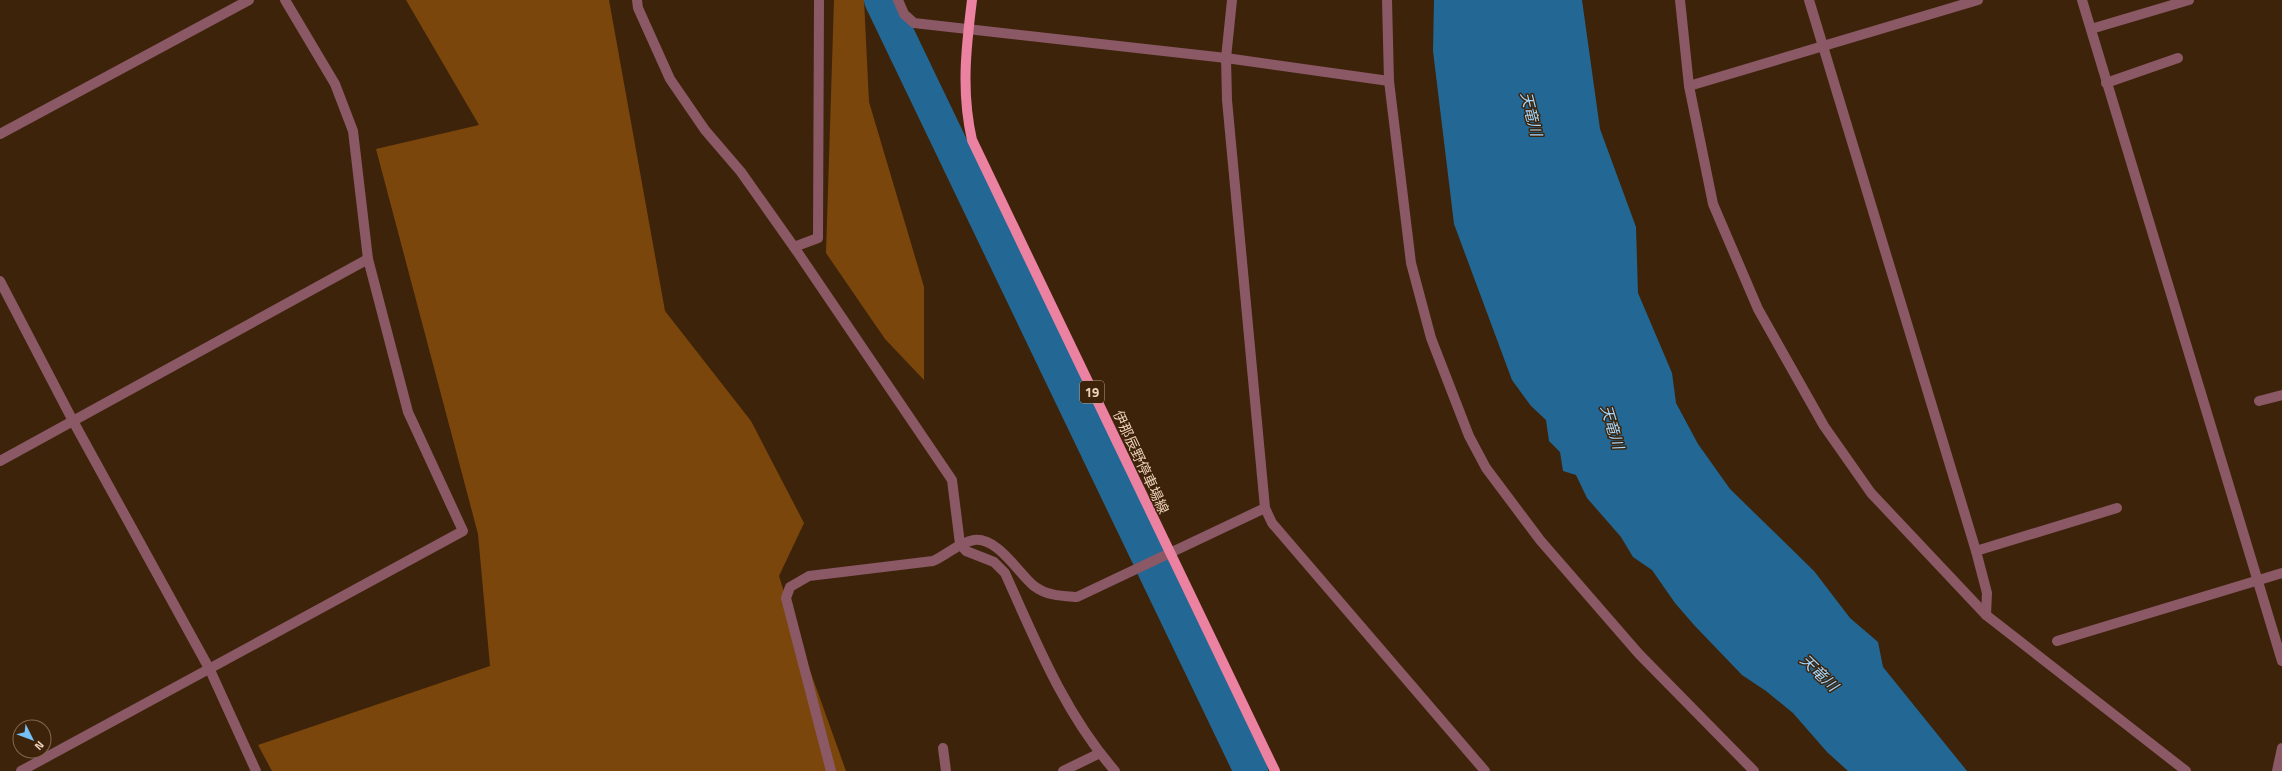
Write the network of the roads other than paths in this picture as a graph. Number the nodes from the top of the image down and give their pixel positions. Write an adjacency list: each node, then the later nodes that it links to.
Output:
1 (249, 0): 22 (street)
2 (285, 0): 24 (street)
3 (637, 0): 23 (street)
4 (819, 0): 23 (street)
5 (898, 0): 14 (street)
6 (972, 0): 14 (main road, 伊那辰野停車場線 / 19)
7 (1232, 0): 17 (street)
8 (1387, 0): 19 (street)
9 (1680, 0): 21 (street)
10 (1809, 0): 16 (street)
11 (1978, 0): 16 (street)
12 (2082, 0): 15 (street)
13 (2189, 0): 15 (street)
14 (968, 28): 17 (street); 34 (main road, 伊那辰野停車場線 / 19)
15 (2091, 28): 20 (street)
16 (1822, 45): 21 (street); 33 (street)
17 (1226, 58): 19 (street); 30 (street)
18 (2178, 58): 20 (street)
19 (1389, 81): 52 (street)
20 (2106, 83): 36 (street)
21 (1689, 86): 37 (street)
22 (0, 134)
23 (794, 247): 32 (street)
24 (368, 259): 28 (street); 40 (street)
25 (0, 281): 28 (street)
26 (2282, 395): 27 (street)
27 (2259, 400)
28 (73, 421): 29 (street); 40 (street)
29 (0, 462)
30 (1264, 508): 34 (street); 51 (street)
31 (2117, 508): 33 (street)
32 (960, 544): 34 (street); 43 (street); 46 (street)
33 (1976, 551): 37 (street)
34 (1169, 553): 50 (main road, 伊那辰野停車場線 / 19)
35 (2282, 573): 36 (street)
36 (2256, 580): 38 (street); 39 (street)
37 (1986, 614): 53 (street)
38 (2056, 641)
39 (2282, 661)
40 (210, 670): 44 (street); 45 (street)
41 (943, 748): 47 (street)
42 (2282, 748): 54 (street)
43 (1100, 753): 48 (street); 49 (street)
44 (21, 771)
45 (256, 771)
46 (830, 771)
47 (946, 771)
48 (1062, 771)
49 (1115, 771)
50 (1275, 771)
51 (1485, 771)
52 (1754, 771)
53 (2186, 771)
54 (2277, 771)

